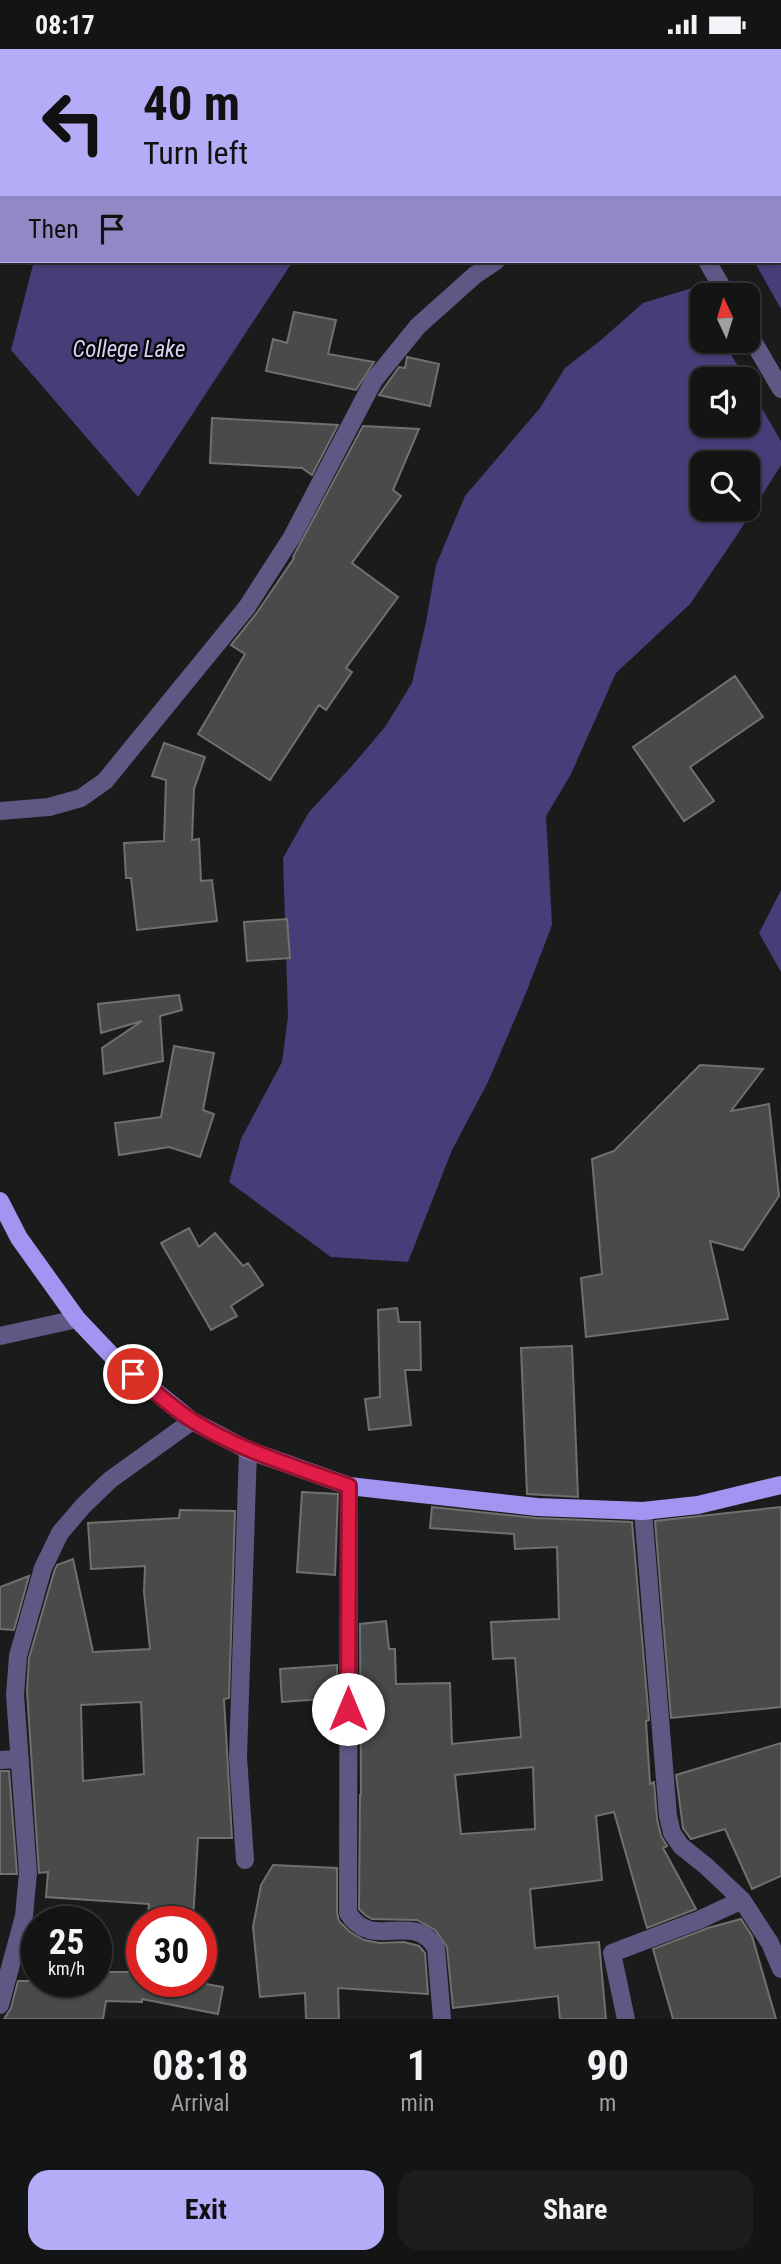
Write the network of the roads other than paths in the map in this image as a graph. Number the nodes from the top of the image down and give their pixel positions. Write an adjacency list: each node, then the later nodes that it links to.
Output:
1 (493, 263): 6 (street)
2 (709, 263): 3 (street)
3 (720, 283)
4 (760, 353): 5 (street)
5 (781, 389)
6 (0, 811)
7 (0, 1202): 8 (main road)
8 (77, 1319): 9 (street); 10 (main road)
9 (0, 1336)
10 (192, 1421): 11 (main road); 15 (street)
11 (248, 1450): 13 (main road); 17 (street)
12 (781, 1485): 14 (main road)
13 (349, 1486): 14 (main road); 21 (street)
14 (643, 1511): 18 (street)
15 (20, 1759): 16 (street); 20 (street)
16 (0, 1760)
17 (245, 1860)
18 (742, 1900): 19 (street); 22 (street)
19 (781, 1969)
20 (0, 2005)
21 (442, 2019)
22 (626, 2019)

